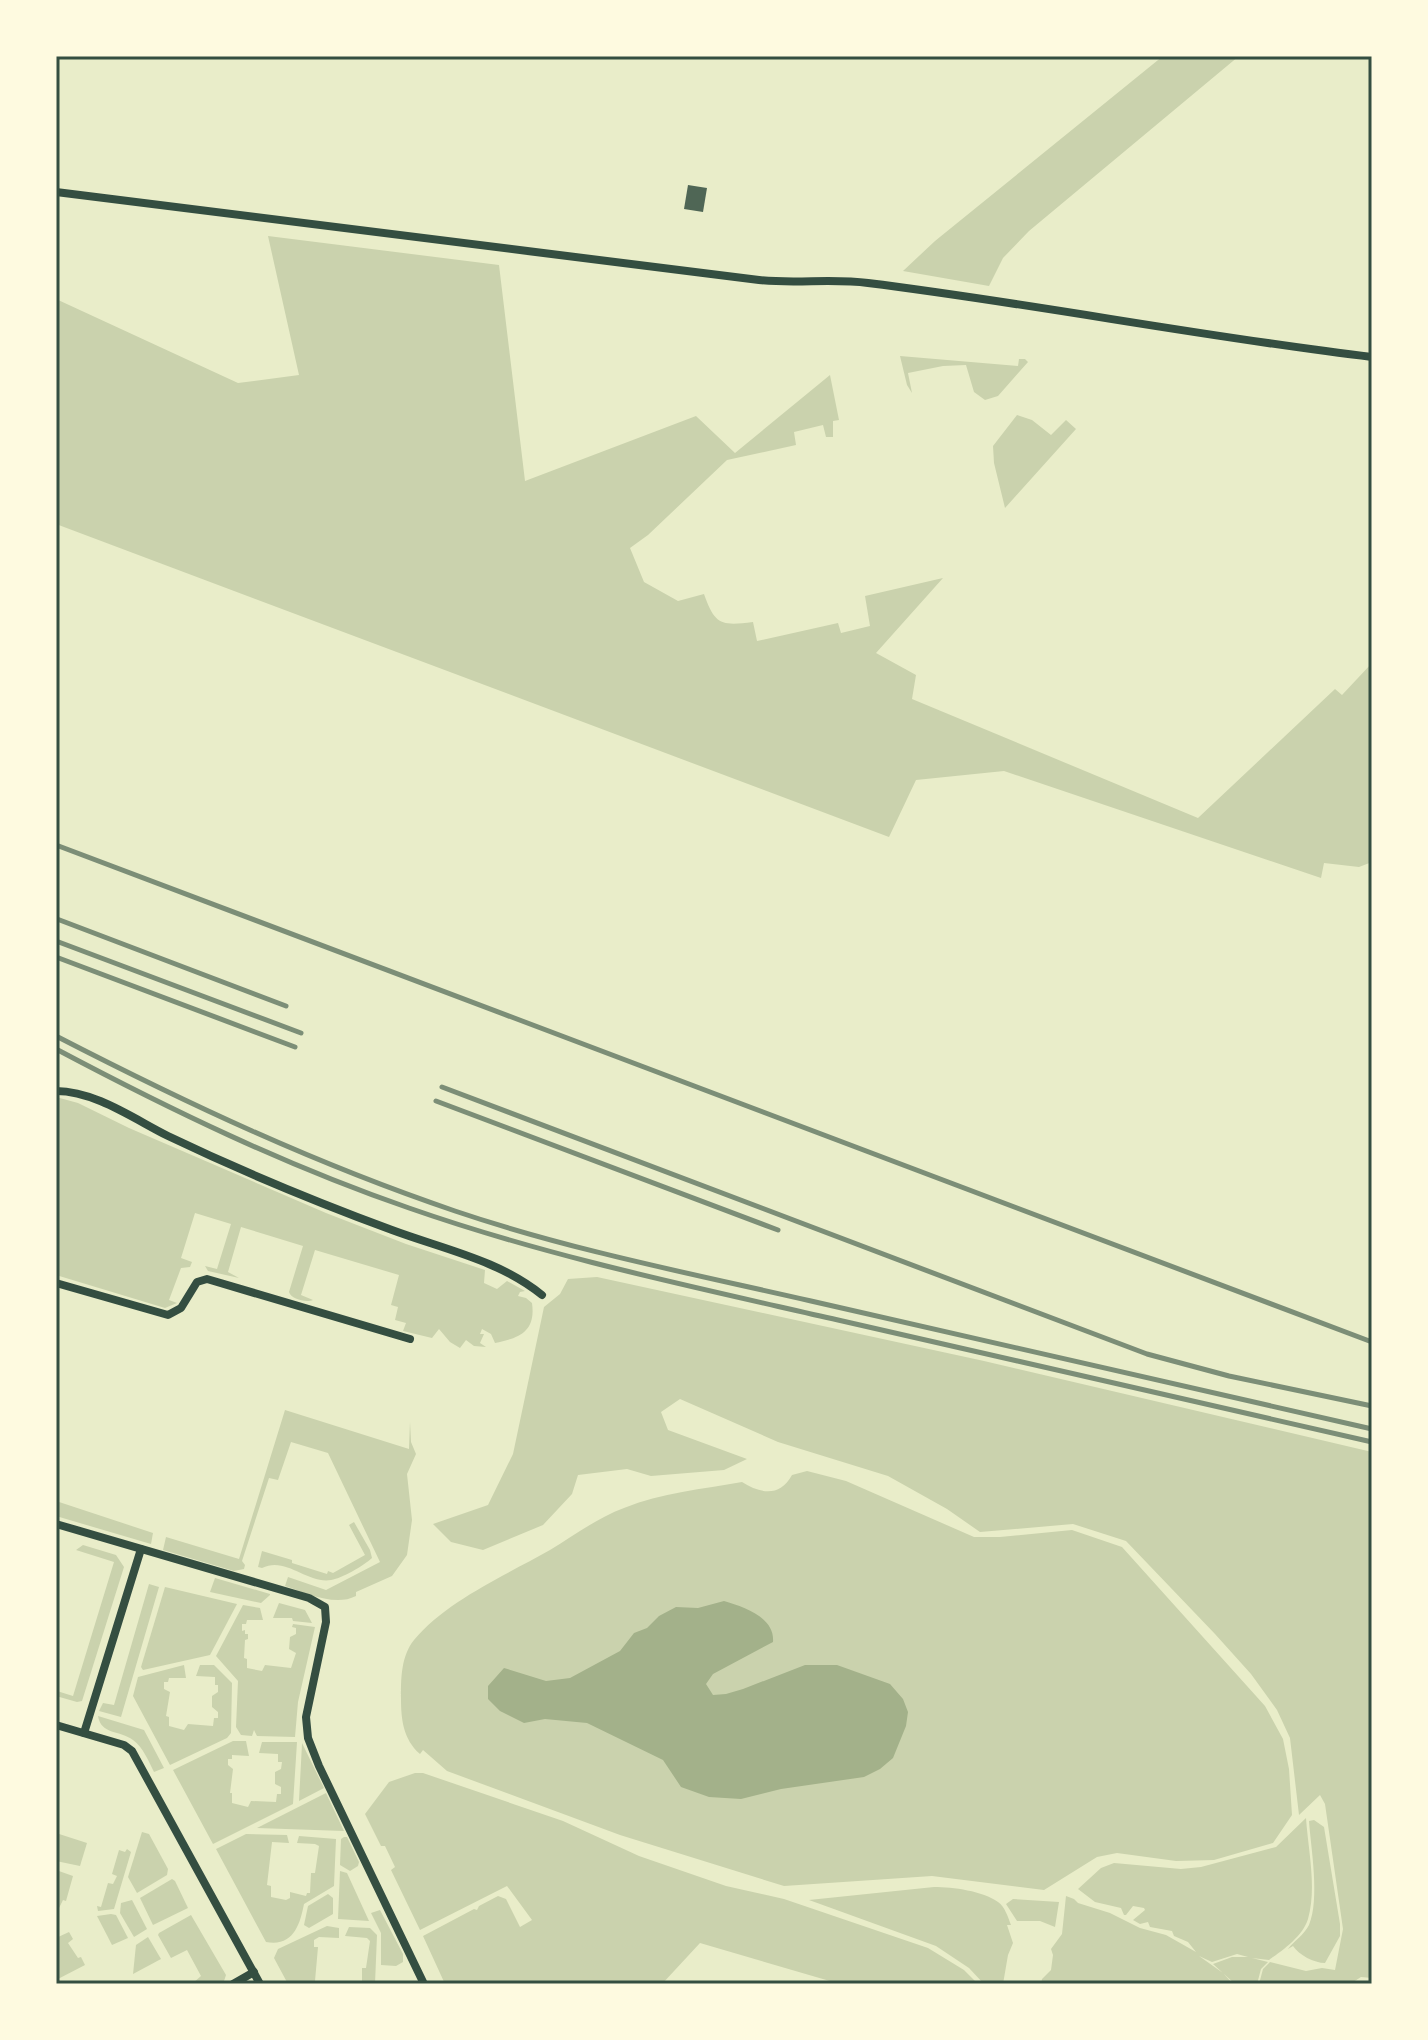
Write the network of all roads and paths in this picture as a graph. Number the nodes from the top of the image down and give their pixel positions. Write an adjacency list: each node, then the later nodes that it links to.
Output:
1 (56, 192): 2 (street)
2 (1372, 357)
3 (56, 1091): 5 (street)
4 (56, 1283): 6 (street)
5 (542, 1295)
6 (410, 1339)
7 (56, 1524): 8 (street)
8 (141, 1549): 10 (street); 14 (street)
9 (56, 1725): 10 (street)
10 (84, 1733): 11 (street)
11 (254, 1972): 12 (street); 13 (street)
12 (233, 1984)
13 (260, 1984)
14 (424, 1984)

